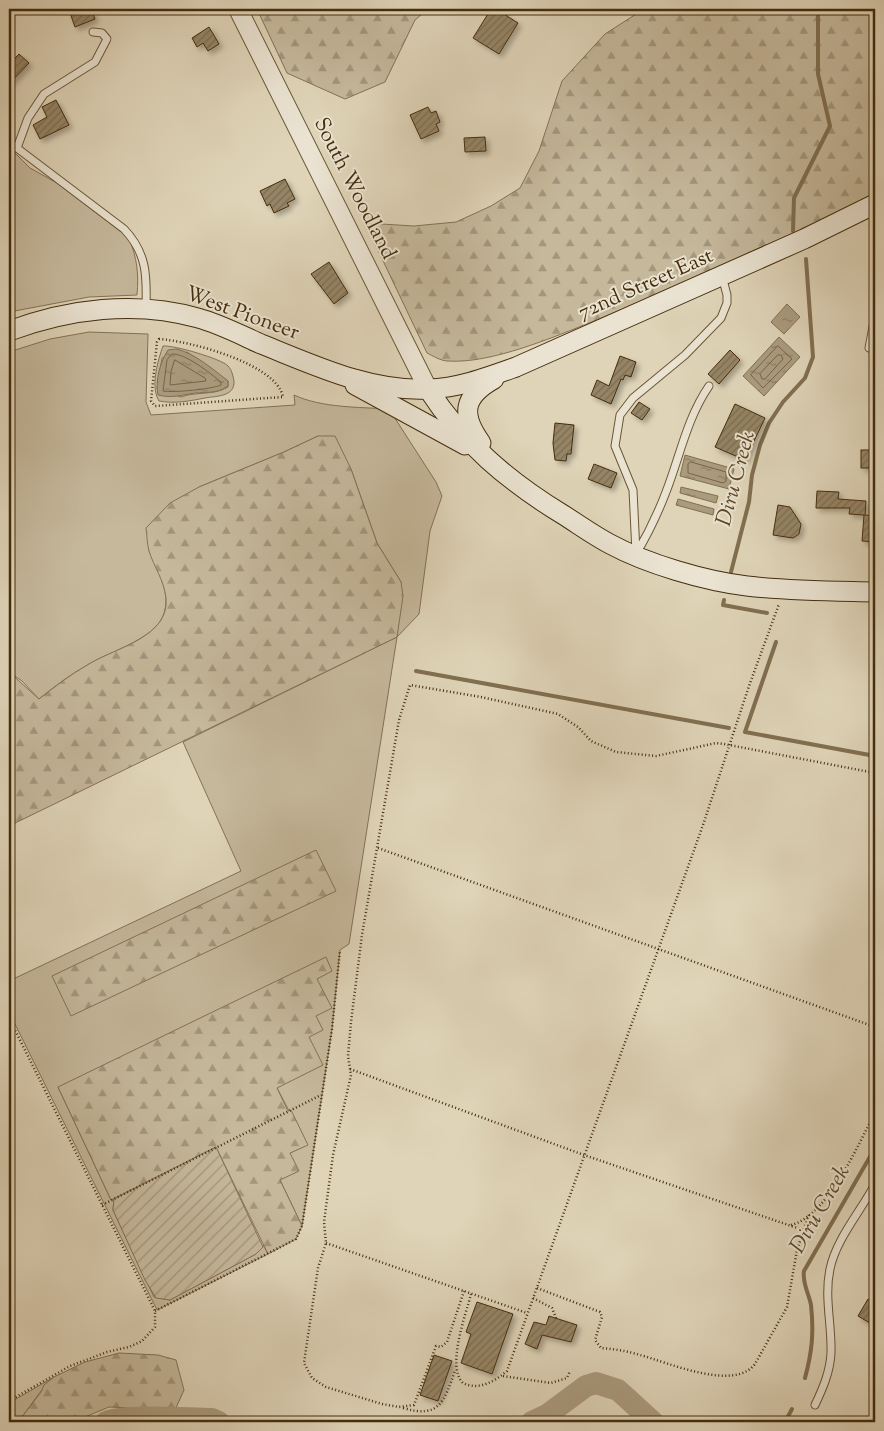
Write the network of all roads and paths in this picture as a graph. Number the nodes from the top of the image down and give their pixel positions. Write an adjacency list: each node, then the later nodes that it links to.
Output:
1 (238, 9): 15 (street, South Woodland)
2 (93, 32): 4 (lane)
3 (9, 142): 4 (lane)
4 (17, 148): 7 (lane)
5 (875, 204): 6 (main road, 72nd Street East)
6 (722, 276): 12 (main road, 72nd Street East); 18 (lane)
7 (146, 308): 9 (main road, West Pioneer); 13 (main road, West Pioneer)
8 (875, 316): 11 (lane)
9 (9, 331)
10 (159, 339): 10 (path)
11 (868, 348)
12 (516, 367): 15 (main road, 72nd Street East); 17 (main road)
13 (332, 372): 15 (main road, West Pioneer); 16 (main road)
14 (709, 386): 18 (lane)
15 (428, 389): 16 (main road)
16 (477, 452): 17 (main road)
17 (502, 473): 18 (main road)
18 (636, 555): 19 (main road)
19 (783, 588): 20 (main road); 21 (path)
20 (875, 592)
21 (731, 745): 22 (path); 23 (path); 24 (path)
22 (875, 773)
23 (378, 848): 24 (path); 28 (path)
24 (659, 949): 27 (path); 31 (path)
25 (340, 950): 29 (path)
26 (9, 1018): 33 (path)
27 (875, 1027)
28 (350, 1069): 31 (path); 37 (path)
29 (321, 1095): 33 (path); 42 (path)
30 (875, 1113): 34 (path)
31 (584, 1155): 35 (path); 38 (path)
32 (875, 1184): 49 (lane)
33 (102, 1205): 42 (path)
34 (809, 1215): 35 (path); 36 (path)
35 (789, 1226): 36 (path)
36 (802, 1230): 38 (path)
37 (326, 1243): 39 (path); 50 (path)
38 (537, 1288): 41 (path)
39 (464, 1291): 40 (path); 50 (path)
40 (471, 1294): 43 (path); 45 (path)
41 (533, 1298): 43 (path); 44 (path)
42 (155, 1311): 48 (path)
43 (527, 1313): 47 (path)
44 (556, 1318)
45 (456, 1370): 47 (path); 50 (path)
46 (570, 1371): 47 (path)
47 (502, 1376)
48 (9, 1401)
49 (816, 1405)
50 (399, 1407)

